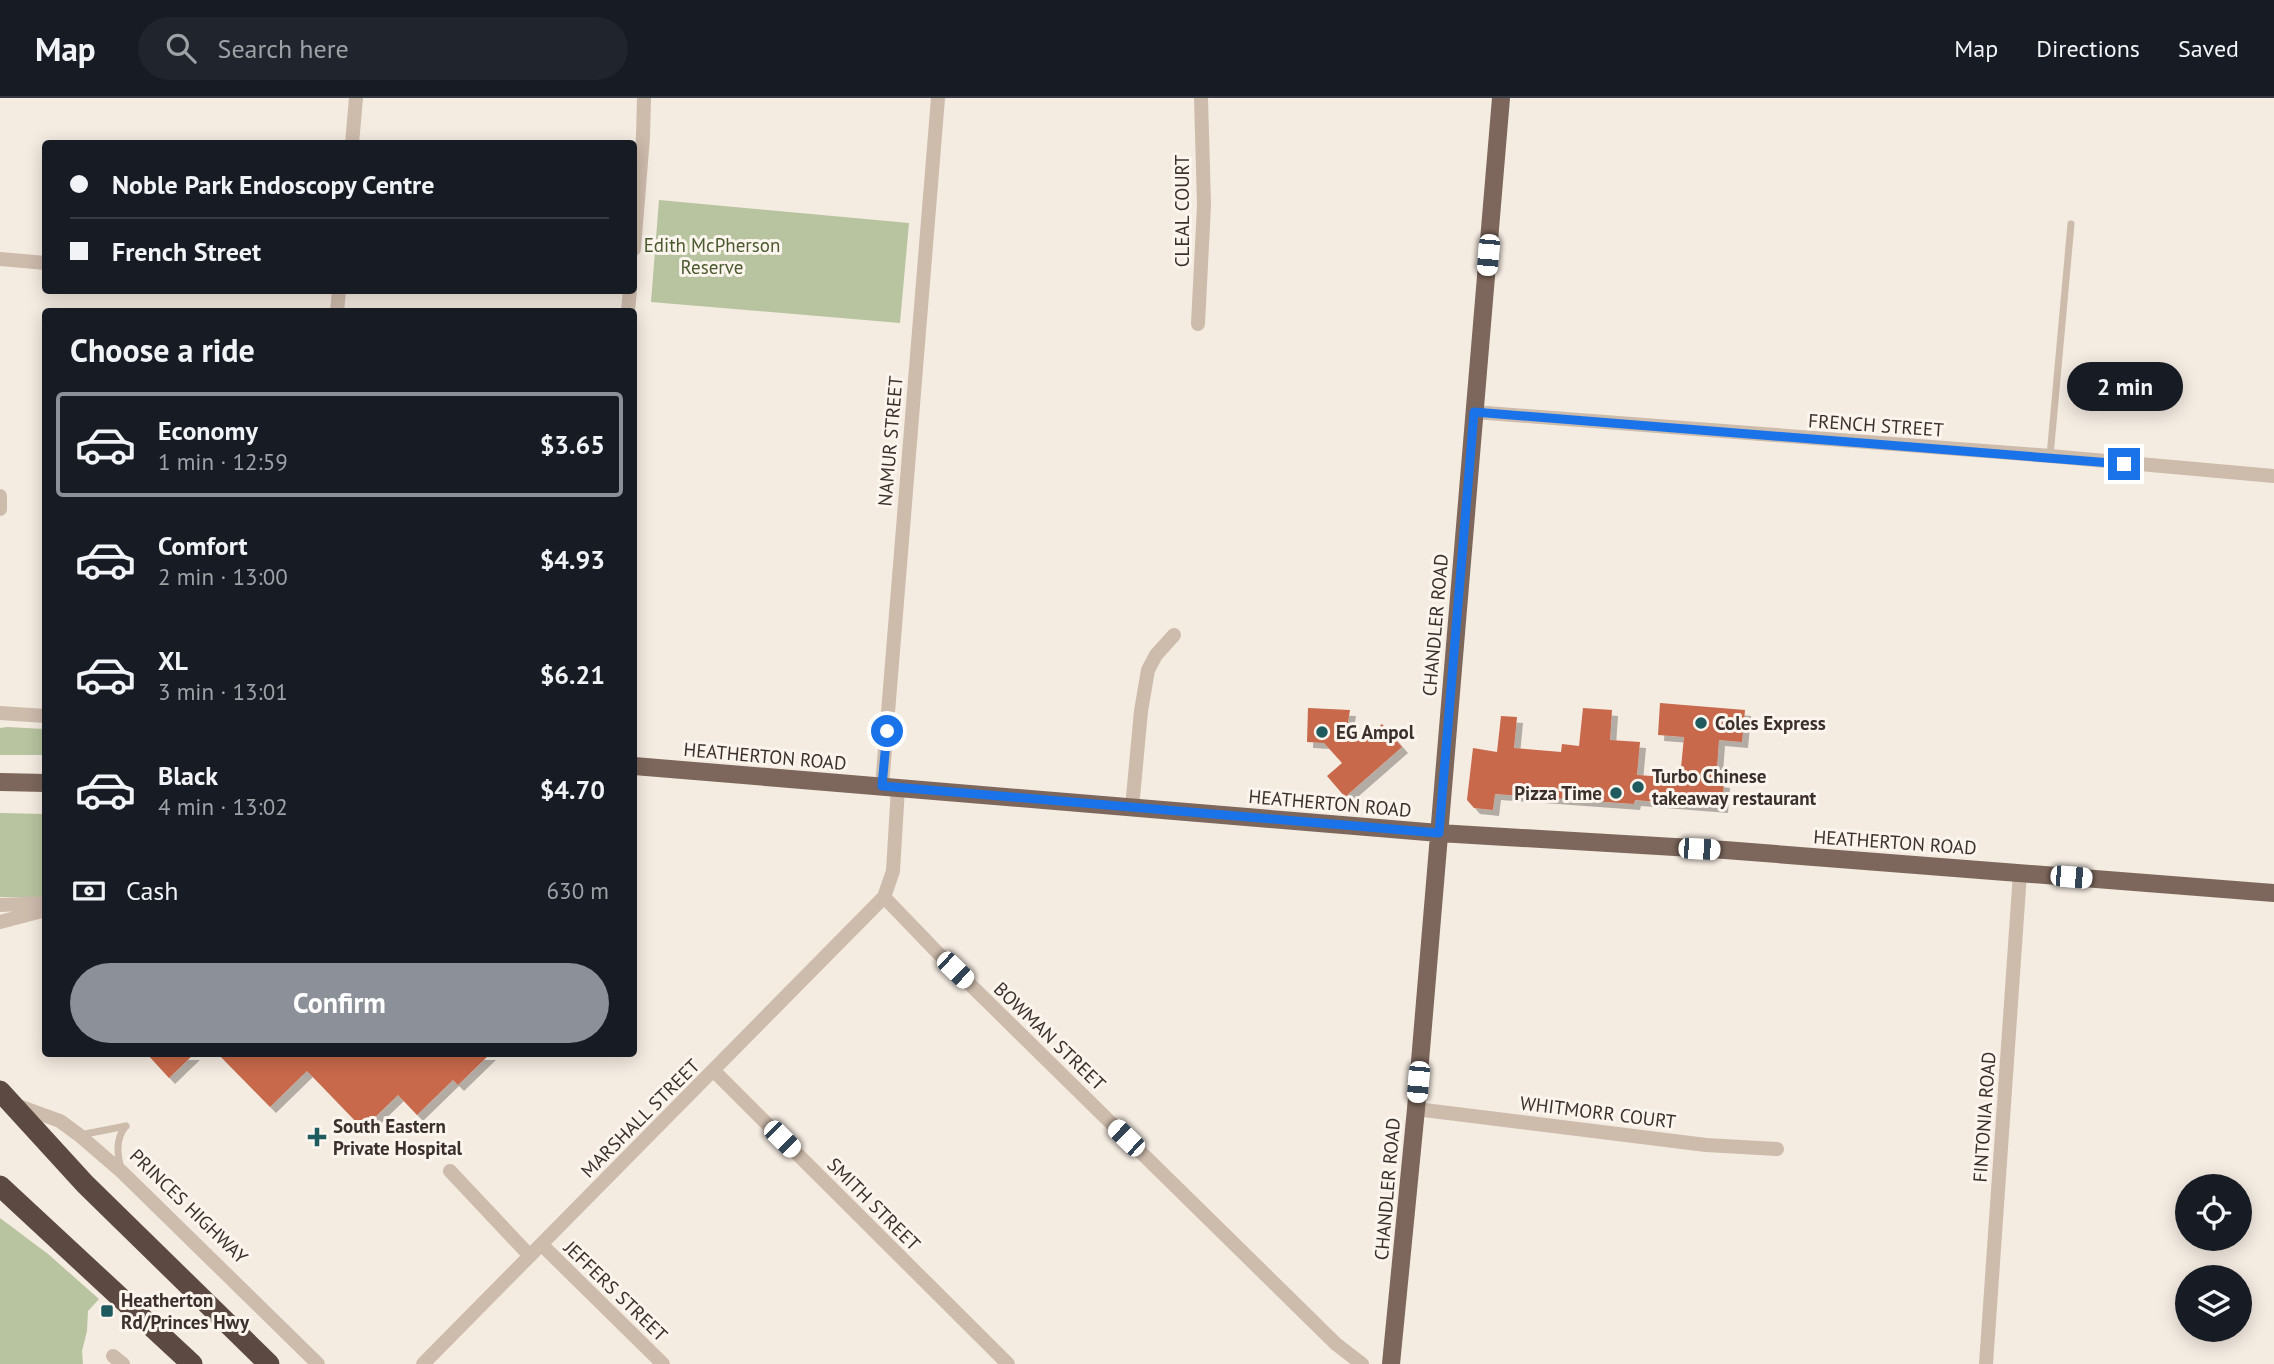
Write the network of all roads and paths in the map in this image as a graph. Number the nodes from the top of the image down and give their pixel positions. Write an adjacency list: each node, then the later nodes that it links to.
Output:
1 (356, 98): 6 (street)
2 (644, 98): 7 (street)
3 (938, 98): 23 (street, NAMUR STREET)
4 (1201, 98): 11 (street, CLEAL COURT)
5 (1501, 98): 12 (main road, CHANDLER ROAD)
6 (352, 140)
7 (637, 204)
8 (2071, 224): 13 (lane)
9 (0, 259): 10 (street)
10 (42, 263)
11 (1198, 324)
12 (1474, 412): 13 (street, FRENCH STREET); 25 (main road, CHANDLER ROAD)
13 (2050, 456): 14 (street, FRENCH STREET)
14 (2274, 476)
15 (0, 496): 16 (street)
16 (0, 509)
17 (1174, 635): 24 (street)
18 (0, 713): 19 (street)
19 (42, 716)
20 (637, 766): 23 (main road, HEATHERTON ROAD)
21 (0, 782): 22 (main road)
22 (42, 783)
23 (890, 787): 24 (main road, HEATHERTON ROAD); 28 (street)
24 (1132, 808): 25 (main road, HEATHERTON ROAD)
25 (1439, 833): 26 (main road, HEATHERTON ROAD); 35 (main road, CHANDLER ROAD)
26 (2020, 873): 27 (main road, HEATHERTON ROAD); 51 (street, FINTONIA ROAD)
27 (2274, 893)
28 (884, 897): 33 (street, MARSHALL STREET); 49 (street, BOWMAN STREET)
29 (42, 903): 30 (street)
30 (0, 905)
31 (42, 911): 32 (street)
32 (0, 922)
33 (714, 1071): 41 (street, MARSHALL STREET); 48 (street, SMITH STREET)
34 (6, 1097): 36 (street, PRINCES HIGHWAY); 44 (highway, PRINCES HIGHWAY)
35 (1416, 1109): 37 (street, WHITMORR COURT); 50 (main road, CHANDLER ROAD)
36 (79, 1135): 39 (street, PRINCES HIGHWAY); 39 (lane)
37 (1777, 1149)
38 (450, 1171): 42 (street)
39 (122, 1172): 45 (street, PRINCES HIGHWAY)
40 (0, 1186): 43 (highway)
41 (542, 1245): 42 (street, MARSHALL STREET); 47 (street, JEFFERS STREET)
42 (530, 1256): 46 (street, MARSHALL STREET)
43 (192, 1364)
44 (269, 1364)
45 (318, 1364)
46 (423, 1364)
47 (663, 1364)
48 (1008, 1364)
49 (1362, 1364)
50 (1391, 1364)
51 (1986, 1364)

